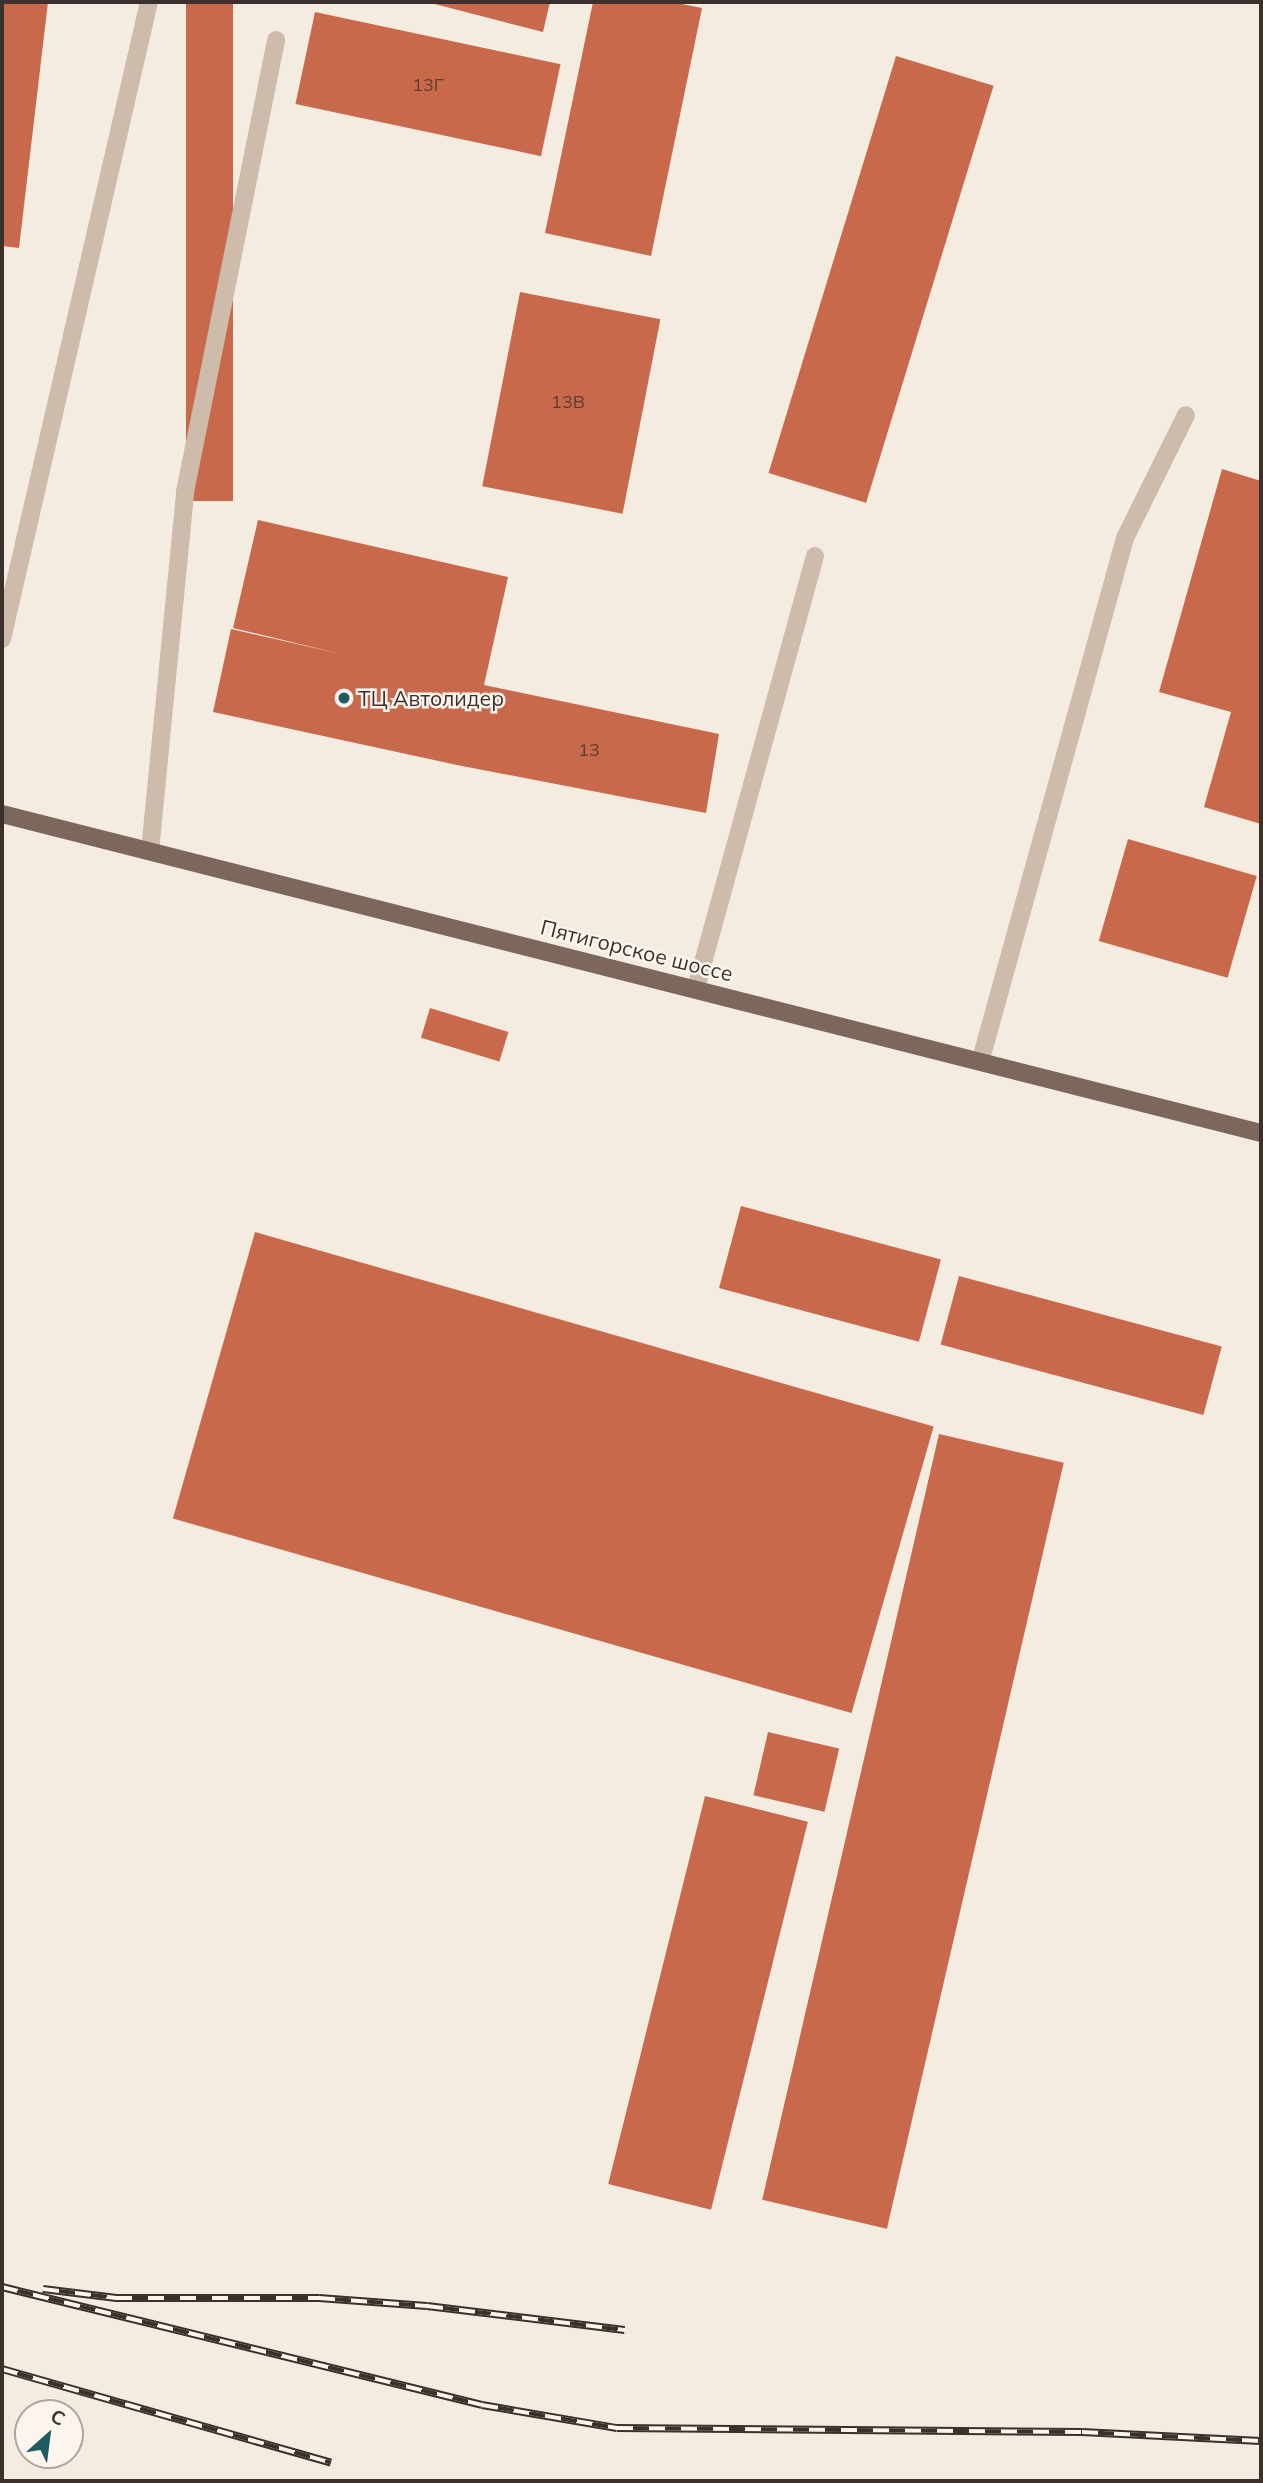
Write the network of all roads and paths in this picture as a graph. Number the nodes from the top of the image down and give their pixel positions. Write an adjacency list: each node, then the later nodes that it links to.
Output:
1 (149, 2): 5 (lane)
2 (276, 40): 7 (lane)
3 (1186, 415): 9 (lane)
4 (815, 556): 8 (lane)
5 (2, 639)
6 (2, 814): 7 (main road, Пятигорское шоссе)
7 (150, 852): 8 (main road, Пятигорское шоссе)
8 (696, 988): 9 (main road, Пятигорское шоссе)
9 (981, 1059): 10 (main road, Пятигорское шоссе)
10 (1261, 1133)

